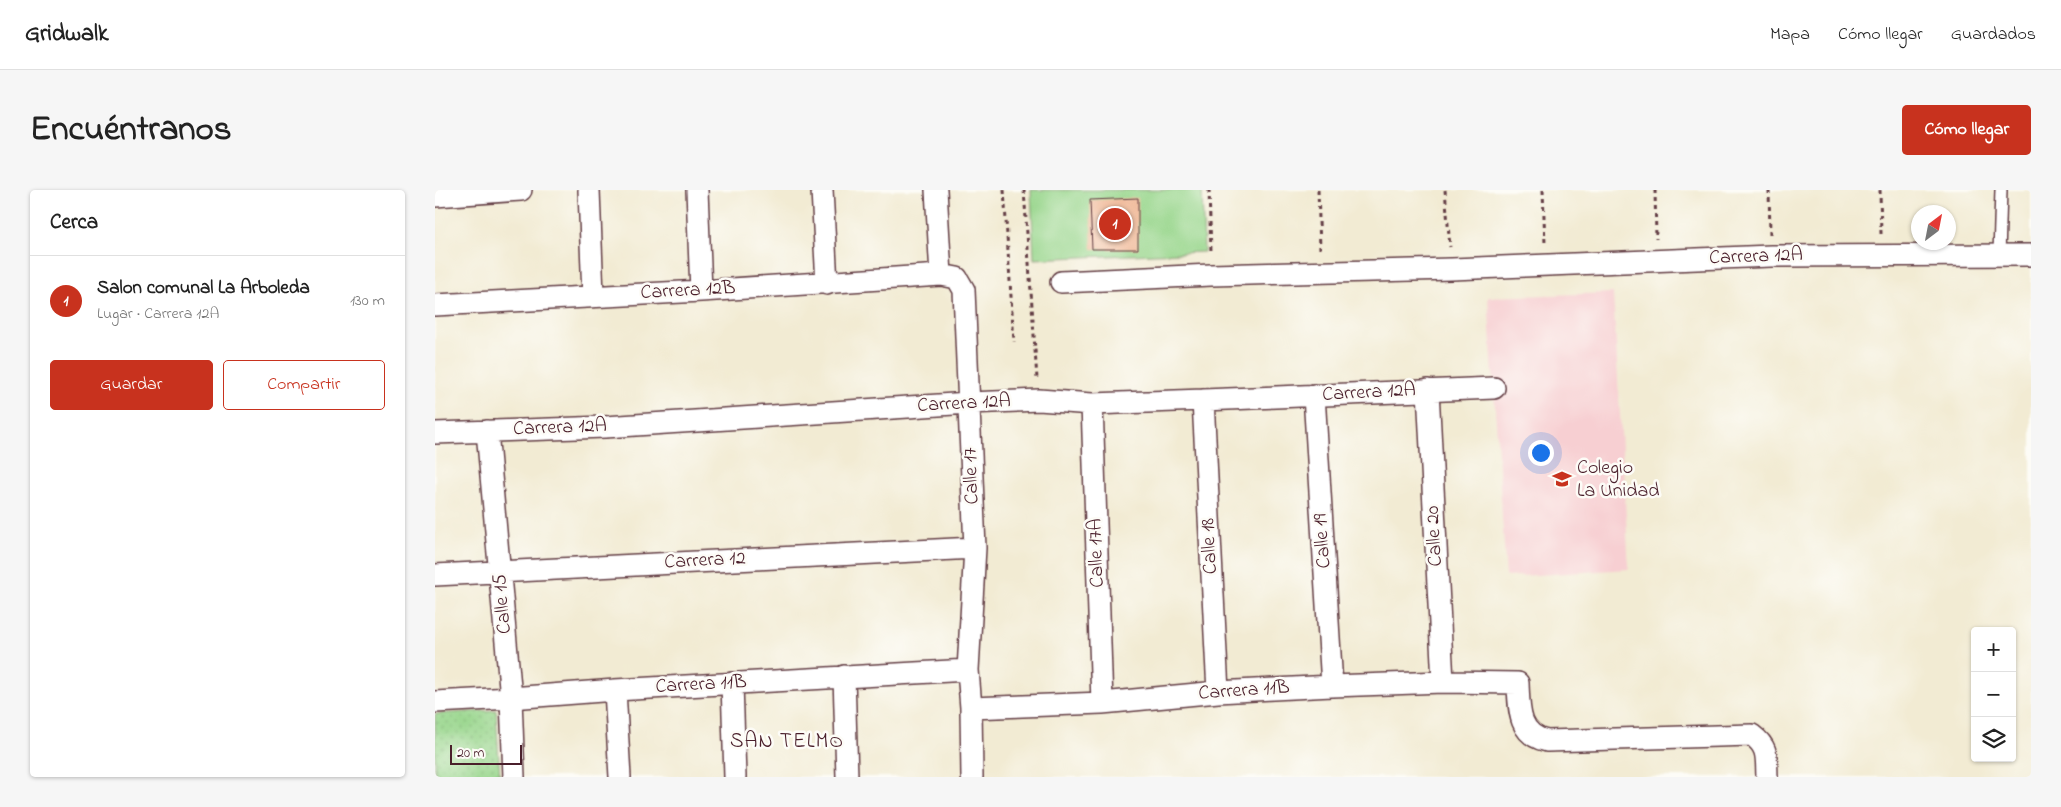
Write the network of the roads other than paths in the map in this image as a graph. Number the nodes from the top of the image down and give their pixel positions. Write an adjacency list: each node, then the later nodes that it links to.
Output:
1 (521, 190): 7 (street)
2 (589, 190): 14 (street)
3 (697, 190): 13 (street)
4 (822, 190): 12 (street)
5 (935, 190): 10 (street)
6 (2001, 190): 8 (lane)
7 (435, 196)
8 (1999, 255): 9 (street, Carrera 12A); 11 (street, Carrera 12A)
9 (2031, 255)
10 (941, 275): 12 (street, Carrera 12B); 20 (street, Calle 17)
11 (1061, 282)
12 (827, 284): 13 (street, Carrera 12B)
13 (701, 291): 14 (street, Carrera 12B)
14 (593, 296): 15 (street, Carrera 12B)
15 (435, 305)
16 (1493, 388): 17 (street, Carrera 12A)
17 (1427, 390): 18 (street, Carrera 12A); 29 (street, Calle 20)
18 (1314, 395): 19 (street, Carrera 12A); 31 (street, Calle 19)
19 (1203, 400): 21 (street, Carrera 12A); 33 (street, Calle 18)
20 (969, 403): 21 (street, Carrera 12A); 22 (street, Carrera 12A); 24 (street, Calle 17)
21 (1092, 404): 36 (street, Calle 17A)
22 (487, 431): 23 (street, Carrera 12A); 25 (street, Calle 15)
23 (435, 433)
24 (975, 548): 25 (street, Carrera 12); 27 (street, Calle 17)
25 (500, 571): 26 (street, Carrera 12); 34 (street, Calle 15)
26 (435, 575)
27 (968, 670): 28 (street, Carrera 11B); 37 (street, Calle 17)
28 (844, 676): 30 (street, Carrera 11B); 41 (street)
29 (1443, 682): 31 (street, Carrera 11B); 43 (street, Carrera 11B)
30 (731, 683): 32 (street, Carrera 11B); 40 (street)
31 (1332, 686): 33 (street, Carrera 11B)
32 (615, 690): 34 (street, Carrera 11B); 39 (street)
33 (1217, 692): 36 (street, Carrera 11B)
34 (511, 698): 35 (street, Carrera 11B); 38 (street, Calle 15)
35 (435, 702)
36 (1102, 703): 37 (street, Carrera 11B)
37 (971, 708): 42 (street, Calle 17)
38 (514, 777)
39 (620, 777)
40 (735, 777)
41 (847, 777)
42 (972, 777)
43 (1767, 777)

